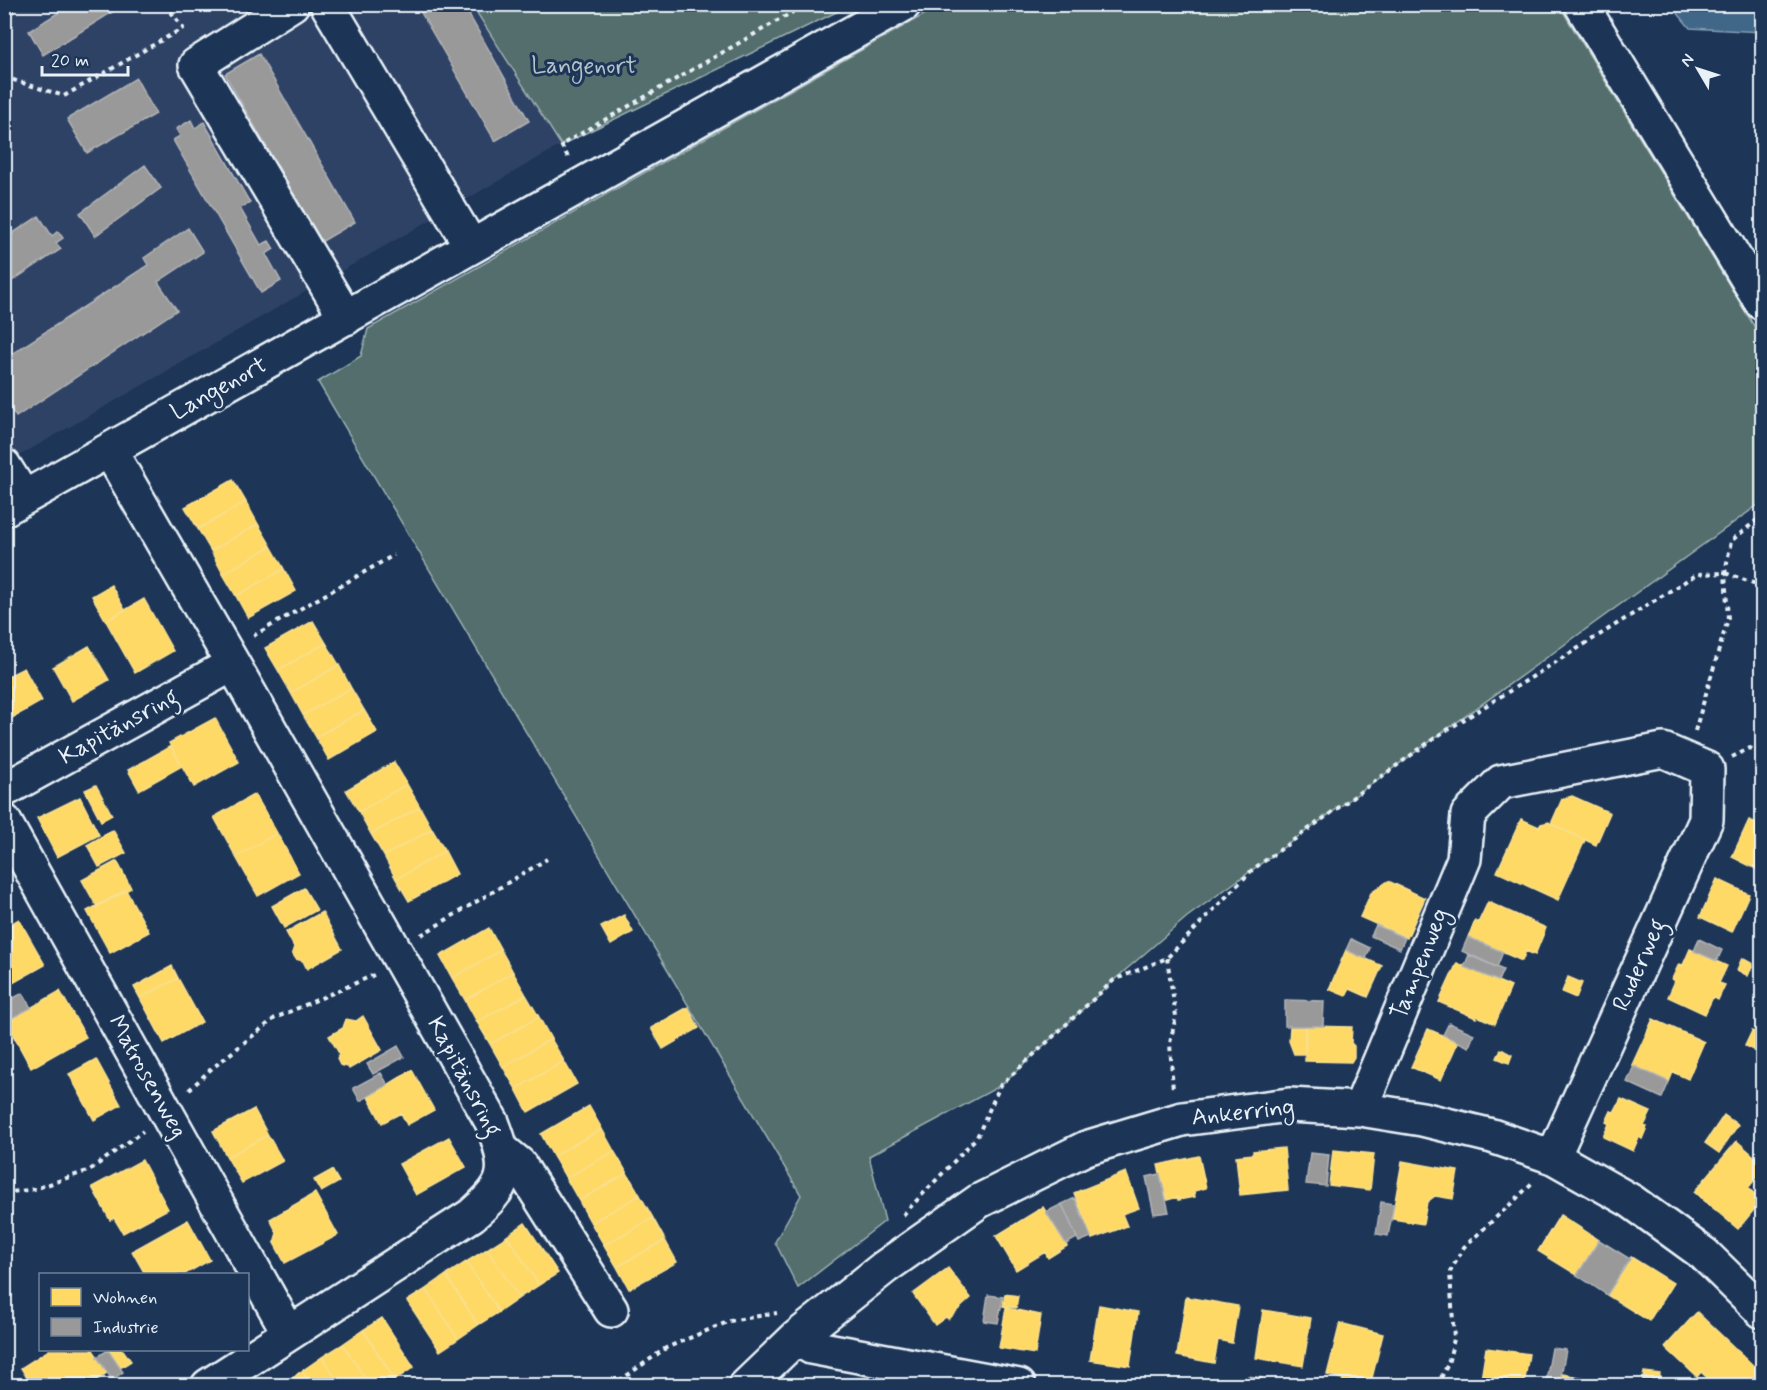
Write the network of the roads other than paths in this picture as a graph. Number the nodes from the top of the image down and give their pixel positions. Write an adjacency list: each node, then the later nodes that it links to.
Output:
1 (292, 4): 7 (street)
2 (327, 4): 5 (street)
3 (904, 4): 5 (street, Langenort)
4 (1581, 4): 6 (street)
5 (471, 246): 7 (street, Langenort)
6 (1762, 303)
7 (346, 318): 8 (street, Langenort)
8 (110, 451): 10 (street, Langenort); 11 (street, Kapitänsring)
9 (4, 466): 10 (street)
10 (14, 504)
11 (229, 658): 13 (street, Kapitänsring); 16 (street, Kapitänsring)
12 (1707, 769): 15 (street, Tampenweg); 17 (street, Ruderweg)
13 (4, 790)
14 (4, 821): 21 (street, Matrosenweg)
15 (1360, 1109): 17 (street, Ankerring); 20 (street, Ankerring)
16 (502, 1150): 19 (street); 21 (street, Kapitänsring)
17 (1553, 1157): 18 (street, Ankerring)
18 (1760, 1303)
19 (611, 1310)
20 (791, 1324): 24 (street, Ankerring); 25 (street)
21 (289, 1333): 22 (street, Kapitänsring)
22 (246, 1375): 23 (street, Kapitänsring)
23 (208, 1386)
24 (746, 1386)
25 (1019, 1386)

